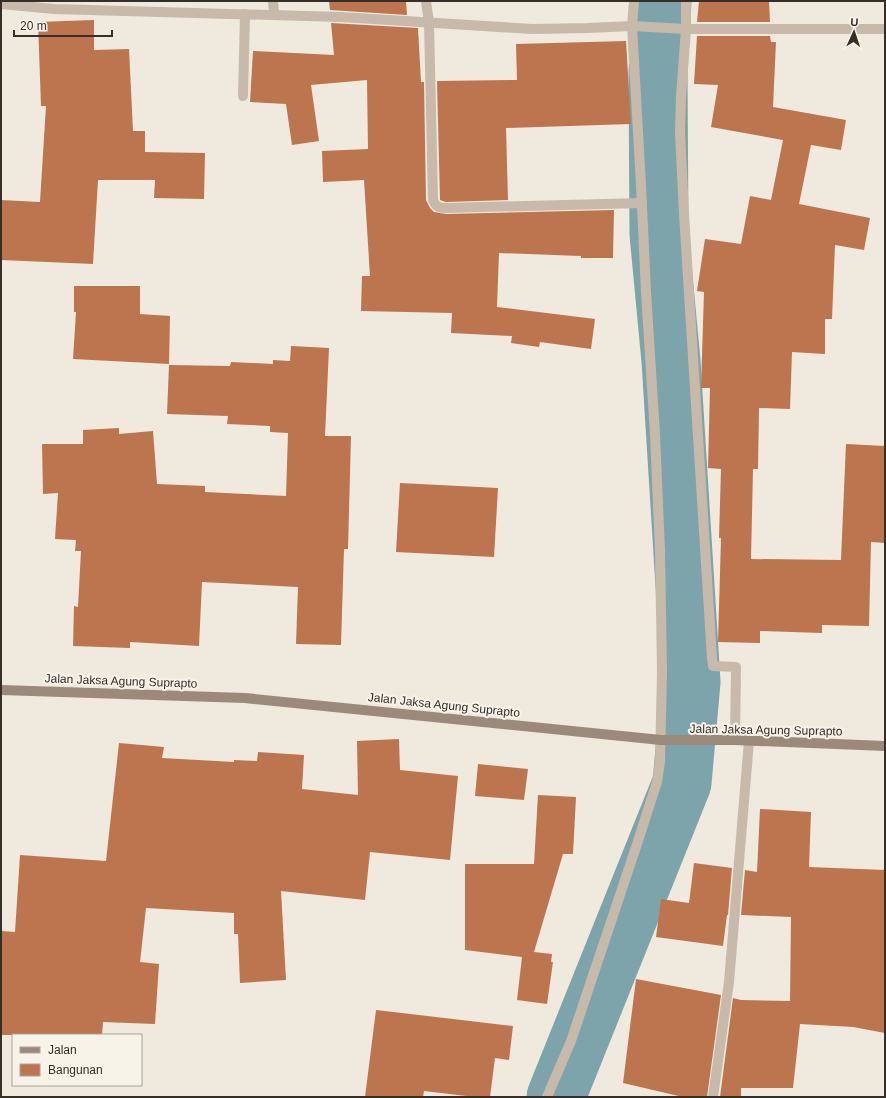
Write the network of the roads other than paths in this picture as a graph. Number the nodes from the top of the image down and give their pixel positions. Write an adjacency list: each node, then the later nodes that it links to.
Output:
1 (273, 1): 7 (street)
2 (426, 1): 8 (street)
3 (634, 1): 9 (street)
4 (686, 1): 10 (street)
5 (1, 4): 6 (street)
6 (245, 14): 7 (street); 12 (street)
7 (274, 15): 8 (street)
8 (429, 23): 9 (street); 13 (street)
9 (636, 26): 10 (street); 13 (street)
10 (685, 29): 11 (street); 16 (street)
11 (885, 29)
12 (243, 96)
13 (642, 203): 15 (street)
14 (1, 690): 15 (main road, Jalan Jaksa Agung Suprapto)
15 (664, 740): 16 (main road, Jalan Jaksa Agung Suprapto); 19 (street)
16 (733, 740): 17 (main road, Jalan Jaksa Agung Suprapto)
17 (750, 741): 18 (main road, Jalan Jaksa Agung Suprapto); 20 (street)
18 (885, 746)
19 (547, 1097)
20 (713, 1097)

